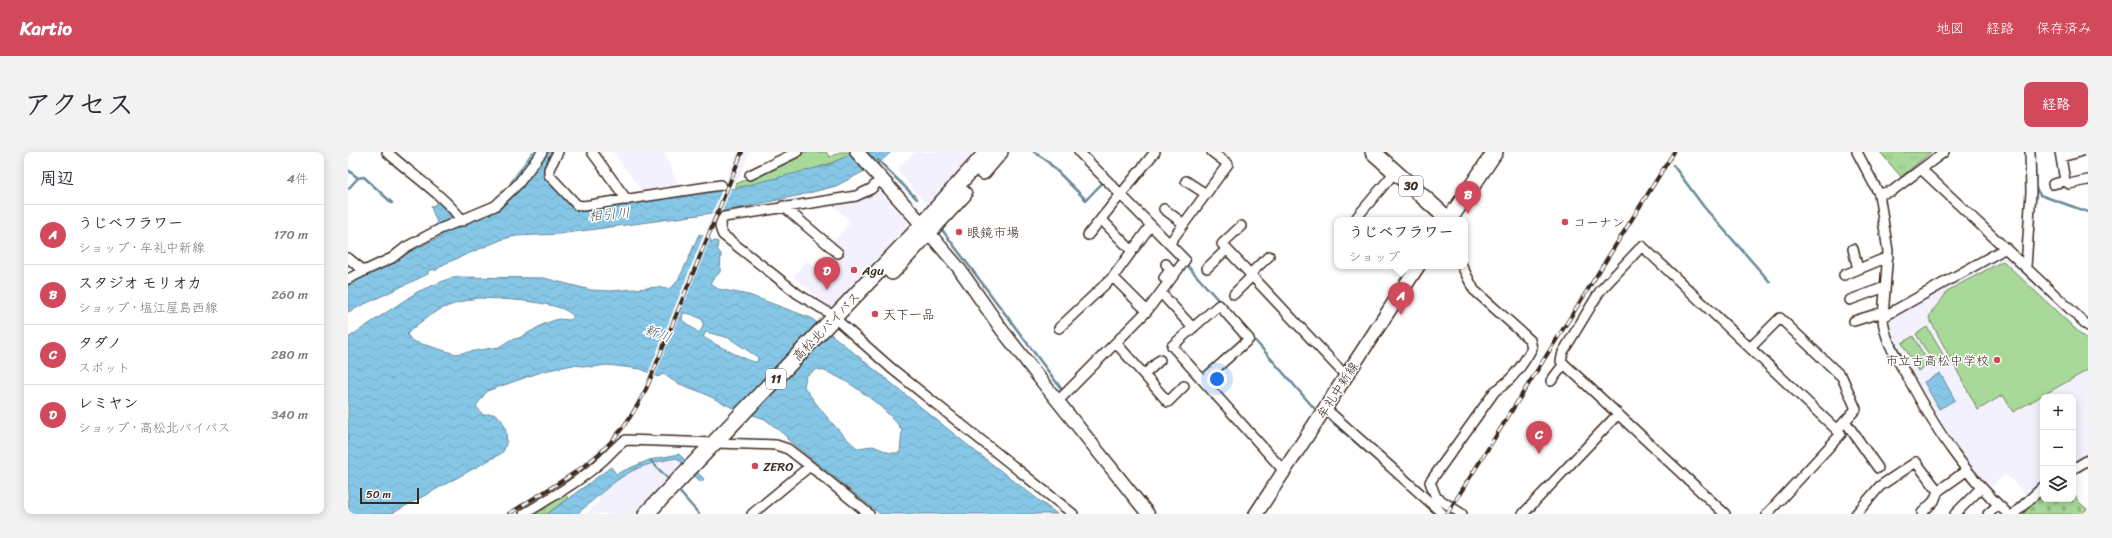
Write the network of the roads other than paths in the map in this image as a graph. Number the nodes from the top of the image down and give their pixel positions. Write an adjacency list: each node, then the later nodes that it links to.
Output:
1 (387, 152): 38 (street)
2 (542, 152): 38 (street)
3 (558, 152): 31 (street)
4 (592, 152): 31 (street)
5 (798, 152): 21 (street)
6 (857, 152): 22 (main road)
7 (987, 152): 42 (main road, 高松北バイパス / 11)
8 (1000, 152): 42 (main road, 高松北バイパス / 11)
9 (1079, 152): 30 (street)
10 (1155, 152): 30 (street)
11 (1212, 152): 28 (street)
12 (1373, 152): 20 (main road, 30)
13 (1495, 152): 36 (main road, 30)
14 (1857, 152): 29 (street)
15 (1944, 152): 19 (street)
16 (2030, 152): 54 (street)
17 (2080, 152): 18 (street)
18 (2061, 154): 25 (street)
19 (1921, 169): 29 (street); 45 (street)
20 (1395, 172): 34 (street); 35 (main road, 30)
21 (750, 175)
22 (879, 178): 32 (street); 42 (main road)
23 (1186, 180): 28 (street)
24 (2088, 180): 25 (street)
25 (2065, 181): 26 (street)
26 (2052, 184)
27 (721, 185): 31 (street)
28 (1206, 194): 39 (street)
29 (1879, 194): 51 (street)
30 (1121, 195): 37 (street); 40 (street)
31 (627, 200)
32 (783, 206): 49 (street); 71 (street)
33 (1164, 209): 39 (street)
34 (1357, 217)
35 (1446, 217)
36 (1451, 217)
37 (1101, 219): 43 (street); 48 (street)
38 (461, 221): 59 (street)
39 (1184, 224): 44 (street)
40 (1151, 225): 44 (street); 48 (street)
41 (1241, 226): 46 (street)
42 (926, 229): 71 (main road, 高松北バイパス / 11); 84 (street)
43 (1088, 235)
44 (1169, 244): 65 (street)
45 (2006, 248): 54 (street); 69 (street)
46 (1227, 249): 55 (street); 60 (street)
47 (1853, 249): 58 (street)
48 (1132, 251): 62 (street)
49 (838, 253)
50 (1270, 256): 60 (street)
51 (1888, 257): 58 (street); 64 (street)
52 (348, 258): 59 (street)
53 (1166, 264): 68 (street)
54 (2026, 267): 72 (street)
55 (1207, 268)
56 (1416, 269): 80 (main road, 牟礼中新線)
57 (1464, 269): 110 (street)
58 (1858, 269): 61 (street)
59 (364, 271): 63 (street)
60 (1251, 275): 66 (street); 80 (street)
61 (1844, 275)
62 (1113, 277): 68 (street); 73 (street)
63 (348, 279)
64 (1885, 287): 67 (street); 69 (street)
65 (1160, 293): 68 (street); 74 (street)
66 (1234, 294)
67 (1850, 300)
68 (1143, 311): 75 (street)
69 (1883, 315): 70 (street); 95 (street)
70 (1854, 321)
71 (837, 322): 89 (main road, 高松北バイパス / 11); 106 (street)
72 (2088, 326)
73 (1059, 328)
74 (1193, 328): 81 (street); 81 (street)
75 (1116, 344): 79 (street); 84 (street)
76 (1750, 348): 78 (street); 87 (street); 88 (street)
77 (1160, 360): 79 (street)
78 (1564, 364): 82 (street); 86 (street)
79 (1144, 375): 83 (street)
80 (1346, 376): 85 (main road, 牟礼中新線)
81 (1203, 380): 94 (street)
82 (1551, 381)
83 (1184, 386)
84 (1058, 401): 107 (street)
85 (1324, 408): 94 (main road, 牟礼中新線); 109 (street)
86 (1618, 414): 111 (street); 112 (street)
87 (1845, 421): 88 (street); 93 (street)
88 (1837, 430): 113 (street)
89 (724, 440): 91 (street); 101 (street); 102 (main road, 高松北バイパス / 11); 103 (main road, 高松北バイパス / 11)
90 (2088, 460): 92 (street)
91 (810, 466): 104 (street); 105 (street)
92 (2076, 467)
93 (1878, 468)
94 (1284, 471): 108 (main road, 牟礼中新線)
95 (1966, 471): 96 (street); 98 (street)
96 (1981, 488): 99 (street); 115 (street)
97 (2040, 490): 118 (street)
98 (1938, 491): 100 (street); 114 (street)
99 (1998, 505): 116 (street); 117 (street)
100 (1928, 511)
101 (524, 514)
102 (646, 514)
103 (660, 514)
104 (752, 514)
105 (869, 514)
106 (1073, 514)
107 (1148, 514)
108 (1256, 514)
109 (1443, 514)
110 (1462, 514)
111 (1523, 514)
112 (1725, 514)
113 (1767, 514)
114 (1856, 514)
115 (1955, 514)
116 (1988, 514)
117 (2008, 514)
118 (2014, 514)

